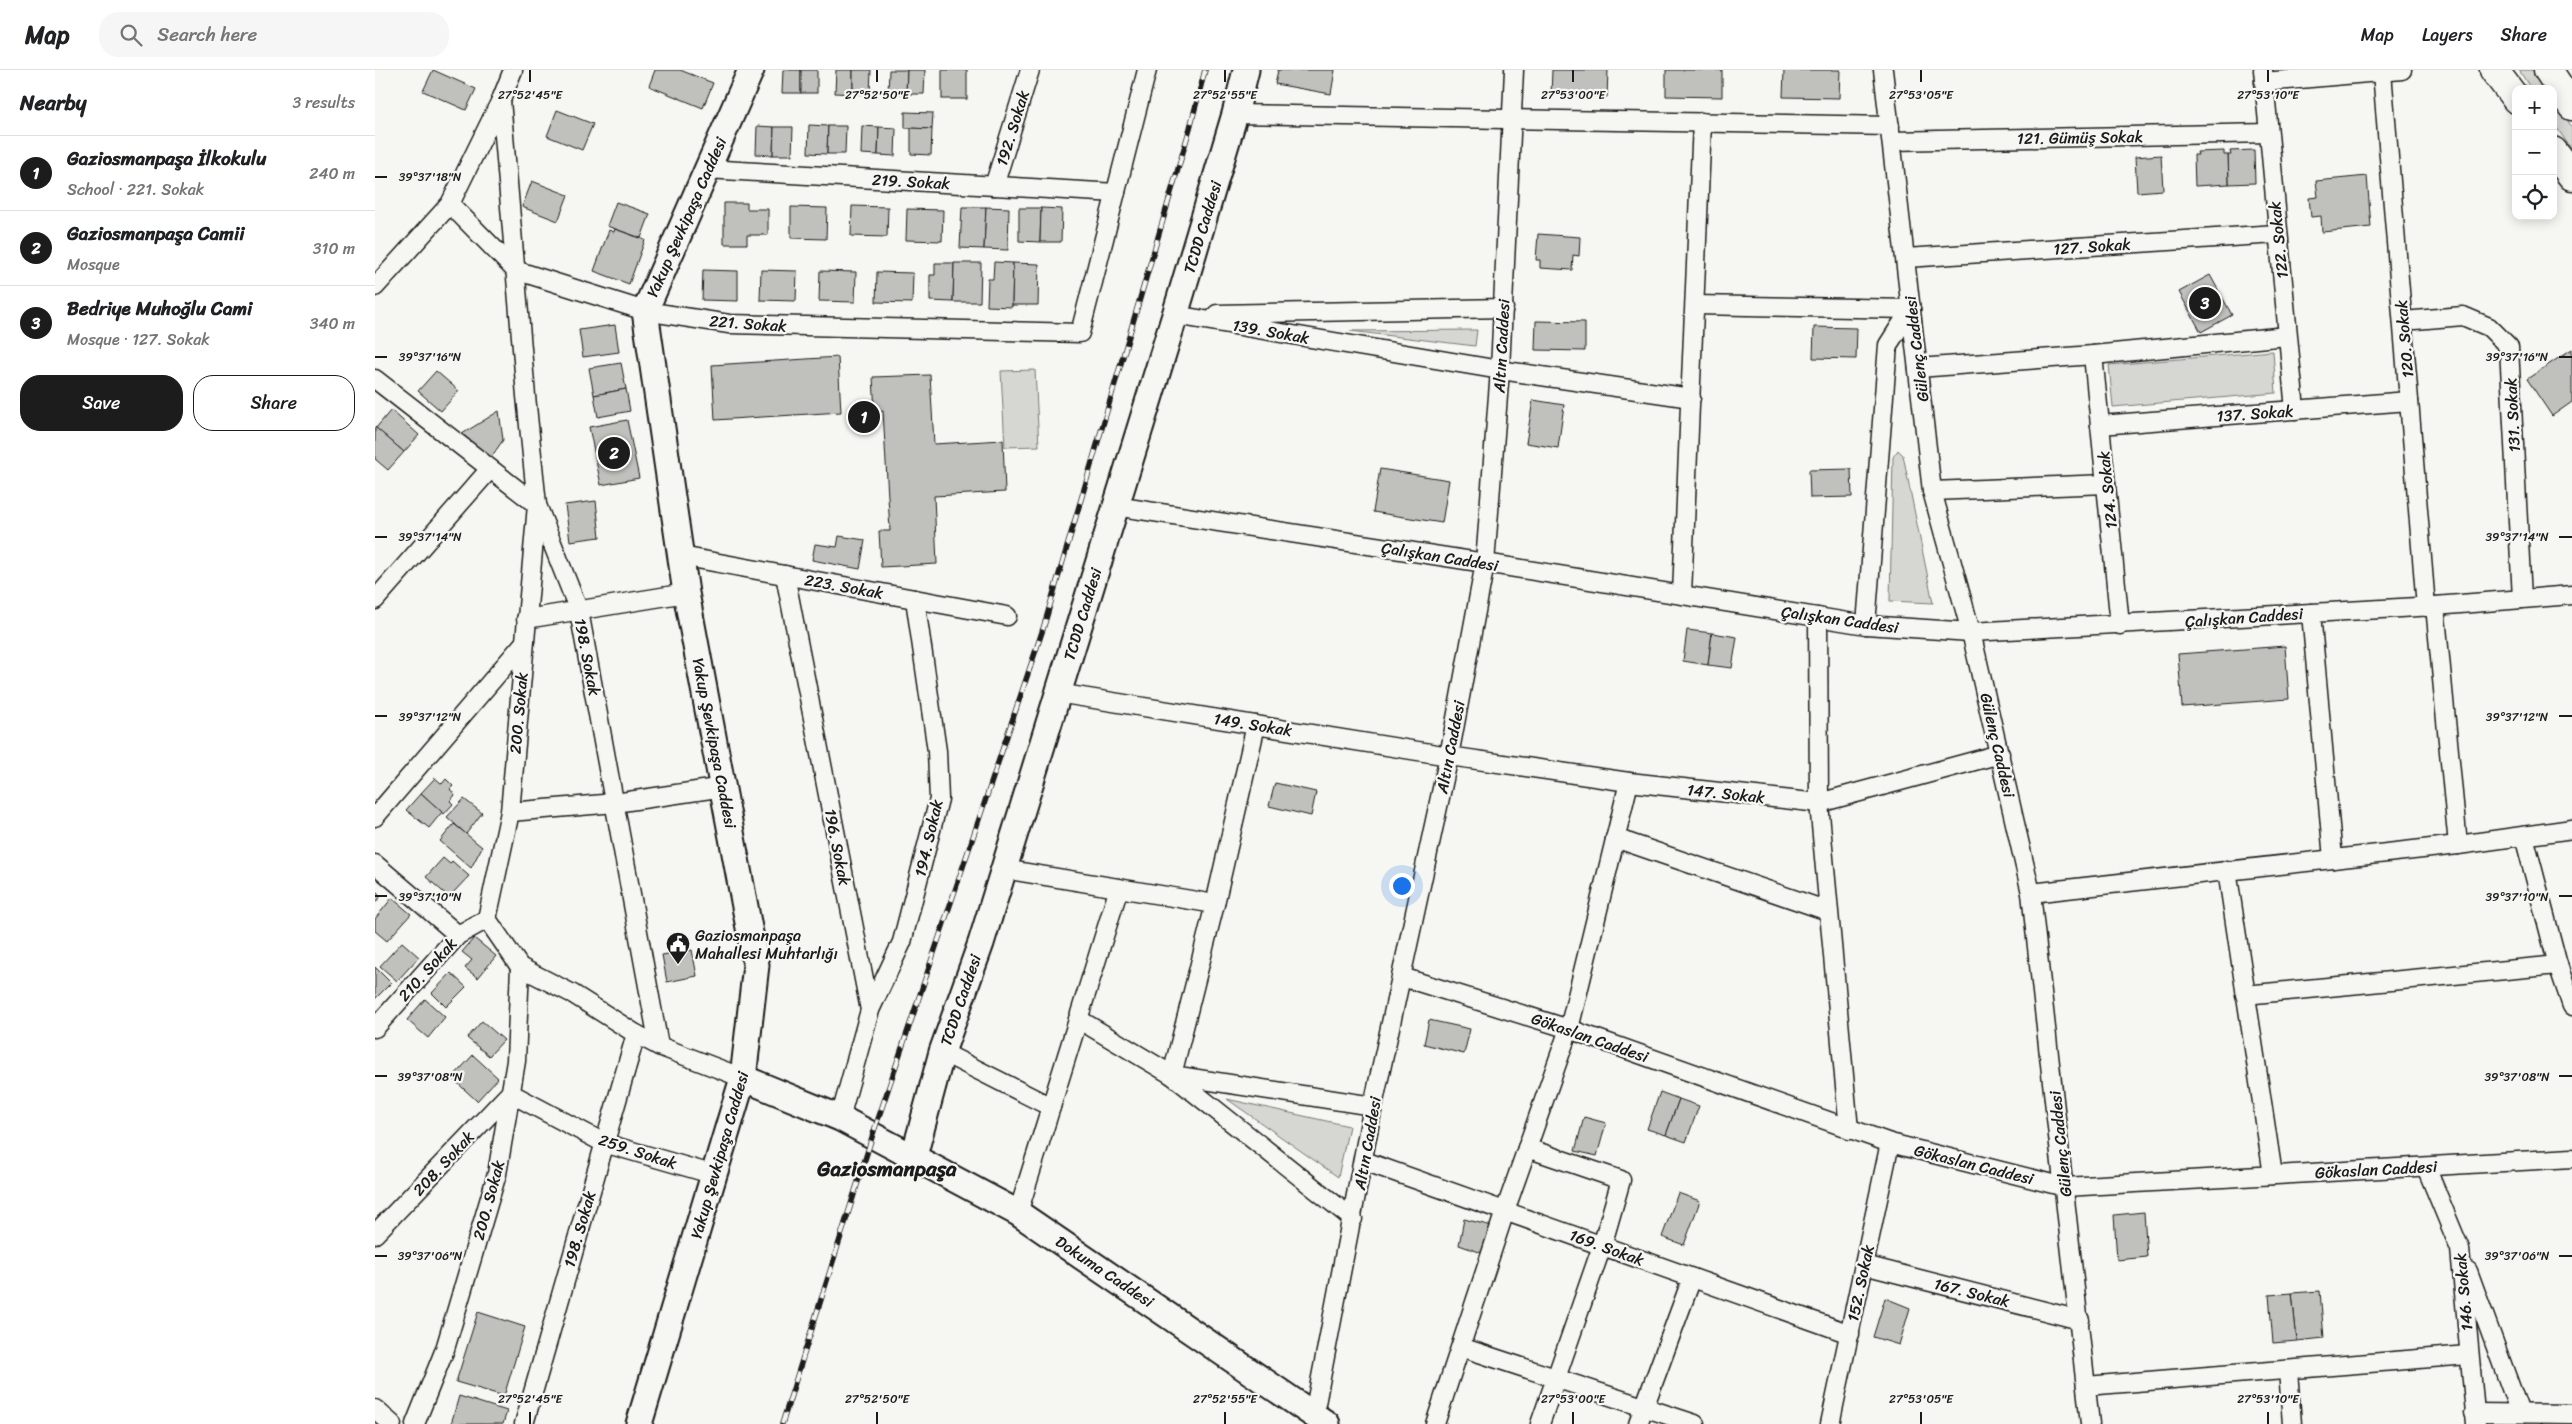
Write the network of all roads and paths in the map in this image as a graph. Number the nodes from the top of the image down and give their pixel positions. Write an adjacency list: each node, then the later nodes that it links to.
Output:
1 (513, 70): 14 (street)
2 (751, 70): 22 (main road, Yakup Şevkipaşa Caddesi)
3 (1030, 70): 24 (street, 192. Sokak)
4 (1147, 70): 25 (street)
5 (1246, 70): 16 (main road, TCDD Caddesi)
6 (1513, 70): 17 (street, Altın Caddesi)
7 (1883, 70): 20 (street, Gülenç Caddesi)
8 (2402, 70): 11 (street)
9 (2494, 70): 13 (highway)
10 (2548, 70): 15 (highway)
11 (2382, 72): 12 (street); 36 (street, 120. Sokak)
12 (2263, 76): 19 (street, 122. Sokak)
13 (2512, 94)
14 (501, 100): 26 (street); 29 (street, 198. Sokak)
15 (2572, 106)
16 (1235, 114): 17 (street, 121. Gümüş Sokak); 35 (main road, TCDD Caddesi)
17 (1511, 119): 18 (street, 121. Gümüş Sokak); 32 (street, Altın Caddesi)
18 (1703, 122): 20 (street, 121. Gümüş Sokak); 31 (street)
19 (2268, 133): 20 (street, 121. Gümüş Sokak); 27 (street, 122. Sokak)
20 (1891, 134): 28 (street, Gülenç Caddesi)
21 (2557, 156): 23 (highway)
22 (706, 169): 24 (street, 219. Sokak); 34 (main road, Yakup Şevkipaşa Caddesi)
23 (2572, 176)
24 (994, 186): 25 (street, 219. Sokak)
25 (1115, 193): 34 (street, 221. Sokak)
26 (450, 204): 29 (street, 221. Sokak); 30 (street)
27 (2277, 234): 28 (street, 127. Sokak); 37 (street, 122. Sokak)
28 (1906, 258): 33 (street, Gülenç Caddesi)
29 (515, 270): 34 (street, 221. Sokak); 49 (street, 198. Sokak)
30 (375, 287)
31 (1695, 305): 33 (street); 42 (street)
32 (1504, 308): 35 (street, 139. Sokak); 40 (street, Altın Caddesi)
33 (1911, 309): 39 (street, Gülenç Caddesi); 66 (street)
34 (645, 311): 51 (main road, Yakup Şevkipaşa Caddesi)
35 (1175, 315): 40 (street, 139. Sokak); 50 (main road, TCDD Caddesi)
36 (2403, 321): 43 (street, 120. Sokak); 58 (street, 131. Sokak)
37 (2287, 336): 38 (street); 44 (street, 122. Sokak)
38 (2093, 355): 39 (street); 45 (street, 124. Sokak)
39 (1918, 368): 48 (street, Gülenç Caddesi)
40 (1500, 370): 42 (street, 139. Sokak); 52 (street, Altın Caddesi)
41 (378, 387): 46 (street)
42 (1691, 398): 55 (street)
43 (2409, 401): 44 (street, 137. Sokak); 60 (street, 120. Sokak)
44 (2295, 410): 45 (street, 137. Sokak)
45 (2100, 425): 47 (street, 124. Sokak)
46 (490, 469): 49 (street); 59 (street)
47 (2106, 484): 48 (street); 67 (street, 124. Sokak)
48 (1932, 492): 68 (street, Gülenç Caddesi)
49 (537, 505): 61 (street, 198. Sokak); 65 (street, 200. Sokak)
50 (1115, 506): 52 (street, Çalışkan Caddesi); 70 (main road, TCDD Caddesi)
51 (681, 556): 53 (street, 223. Sokak); 54 (main road, Yakup Şevkipaşa Caddesi)
52 (1485, 563): 55 (street, Çalışkan Caddesi); 73 (street, Altın Caddesi)
53 (785, 575): 57 (street, 223. Sokak); 99 (street, 196. Sokak)
54 (686, 593): 61 (street); 75 (main road, Yakup Şevkipaşa Caddesi)
55 (1682, 594): 64 (street, Çalışkan Caddesi)
56 (2572, 595): 58 (street, Çalışkan Caddesi)
57 (915, 599): 63 (street, 223. Sokak); 99 (street, 194. Sokak)
58 (2522, 599): 60 (street, Çalışkan Caddesi)
59 (375, 600)
60 (2431, 607): 62 (street, Çalışkan Caddesi); 83 (street, 120. Sokak)
61 (579, 611): 65 (street); 76 (street, 198. Sokak)
62 (2311, 613): 67 (street, Çalışkan Caddesi); 84 (street)
63 (1007, 616)
64 (1818, 617): 66 (street, Çalışkan Caddesi); 77 (street)
65 (526, 619): 69 (street, 200. Sokak)
66 (1866, 625): 68 (street, Çalışkan Caddesi)
67 (2120, 625): 68 (street, Çalışkan Caddesi)
68 (1971, 632): 72 (street, Gülenç Caddesi)
69 (524, 643): 78 (street, 200. Sokak); 79 (street)
70 (1057, 693): 71 (street, 149. Sokak); 86 (main road, TCDD Caddesi)
71 (1257, 725): 73 (street, 149. Sokak); 90 (street)
72 (2000, 754): 77 (street, 147. Sokak); 89 (street, Gülenç Caddesi)
73 (1449, 756): 74 (street, 147. Sokak); 96 (street, Altın Caddesi)
74 (1629, 782): 77 (street, 147. Sokak); 82 (street)
75 (724, 787): 76 (street); 107 (main road, Yakup Şevkipaşa Caddesi)
76 (615, 803): 78 (street); 104 (street, 198. Sokak)
77 (1819, 803): 91 (street)
78 (510, 812): 92 (street, 200. Sokak)
79 (375, 817)
80 (2572, 829): 81 (street)
81 (2524, 836): 83 (street); 94 (street)
82 (1615, 838): 91 (street); 102 (street)
83 (2458, 845): 84 (street)
84 (2333, 859): 87 (street)
85 (375, 864): 93 (street)
86 (1003, 869): 88 (street); 105 (main road, TCDD Caddesi)
87 (2227, 870): 89 (street); 97 (street)
88 (1119, 888): 90 (street); 100 (street)
89 (2031, 893): 122 (street, Gülenç Caddesi)
90 (1215, 904): 106 (street)
91 (1828, 911): 112 (street)
92 (487, 919): 93 (street, 210. Sokak); 95 (street)
93 (458, 935): 101 (street, 210. Sokak)
94 (2557, 965): 97 (street); 98 (street)
95 (520, 967): 103 (street); 108 (street, 200. Sokak)
96 (1402, 977): 102 (street, Gökaslan Caddesi); 109 (street, Altın Caddesi)
97 (2245, 995): 121 (street)
98 (2572, 1006)
99 (870, 1010): 111 (street, 196. Sokak)
100 (1078, 1018): 106 (street); 110 (street)
101 (375, 1028)
102 (1569, 1029): 112 (street, Gökaslan Caddesi); 115 (street)
103 (635, 1034): 104 (street); 113 (street, 198. Sokak)
104 (659, 1046): 107 (street)
105 (942, 1052): 110 (street); 116 (main road, TCDD Caddesi)
106 (1172, 1074): 109 (street); 125 (street)
107 (743, 1078): 111 (main road, Dokuma Caddesi); 120 (main road, Yakup Şevkipaşa Caddesi)
108 (510, 1093): 113 (street, 259. Sokak); 126 (street, 208. Sokak); 145 (street, 200. Sokak)
109 (1373, 1106): 118 (street, Altın Caddesi)
110 (1051, 1107): 124 (street)
111 (840, 1118): 116 (main road, Dokuma Caddesi)
112 (1849, 1130): 114 (street, Gökaslan Caddesi)
113 (604, 1143): 120 (street, 259. Sokak); 146 (street, 198. Sokak)
114 (1890, 1143): 122 (street, Gökaslan Caddesi); 129 (street, 152. Sokak)
115 (1527, 1148): 123 (street); 127 (street)
116 (915, 1156): 124 (main road, Dokuma Caddesi)
117 (2572, 1158): 119 (street, Gökaslan Caddesi)
118 (1364, 1161): 123 (street, 169. Sokak); 125 (street, Altın Caddesi)
119 (2426, 1166): 121 (street, Gökaslan Caddesi); 128 (street, 146. Sokak)
120 (715, 1175): 147 (main road, Yakup Şevkipaşa Caddesi)
121 (2273, 1175): 122 (street, Gökaslan Caddesi)
122 (2065, 1187): 131 (street, Gülenç Caddesi)
123 (1505, 1211): 127 (street, 169. Sokak); 133 (street)
124 (1018, 1213): 143 (main road, Dokuma Caddesi)
125 (1353, 1219): 143 (street, Altın Caddesi)
126 (375, 1234)
127 (1602, 1246): 130 (street, 169. Sokak); 136 (street)
128 (2460, 1249): 134 (street, 146. Sokak); 140 (street)
129 (1865, 1265): 131 (street, 167. Sokak); 132 (street, 152. Sokak)
130 (1692, 1278): 132 (street, 169. Sokak); 138 (street)
131 (2079, 1320): 137 (street, Gülenç Caddesi)
132 (1850, 1334): 152 (street, 152. Sokak)
133 (1461, 1347): 136 (street); 148 (street)
134 (2468, 1355): 135 (street); 142 (street, 146. Sokak)
135 (2288, 1370): 137 (street); 154 (street)
136 (1557, 1378): 138 (street); 149 (street)
137 (2086, 1386): 153 (street, Gülenç Caddesi)
138 (1645, 1406): 150 (street); 151 (street)
139 (375, 1409): 144 (street)
140 (2520, 1413): 141 (street); 142 (street)
141 (2572, 1414)
142 (2475, 1418)
143 (1321, 1419)
144 (393, 1424)
145 (415, 1424)
146 (524, 1424)
147 (639, 1424)
148 (1435, 1424)
149 (1541, 1424)
150 (1638, 1424)
151 (1695, 1424)
152 (1830, 1424)
153 (2090, 1424)
154 (2292, 1424)

